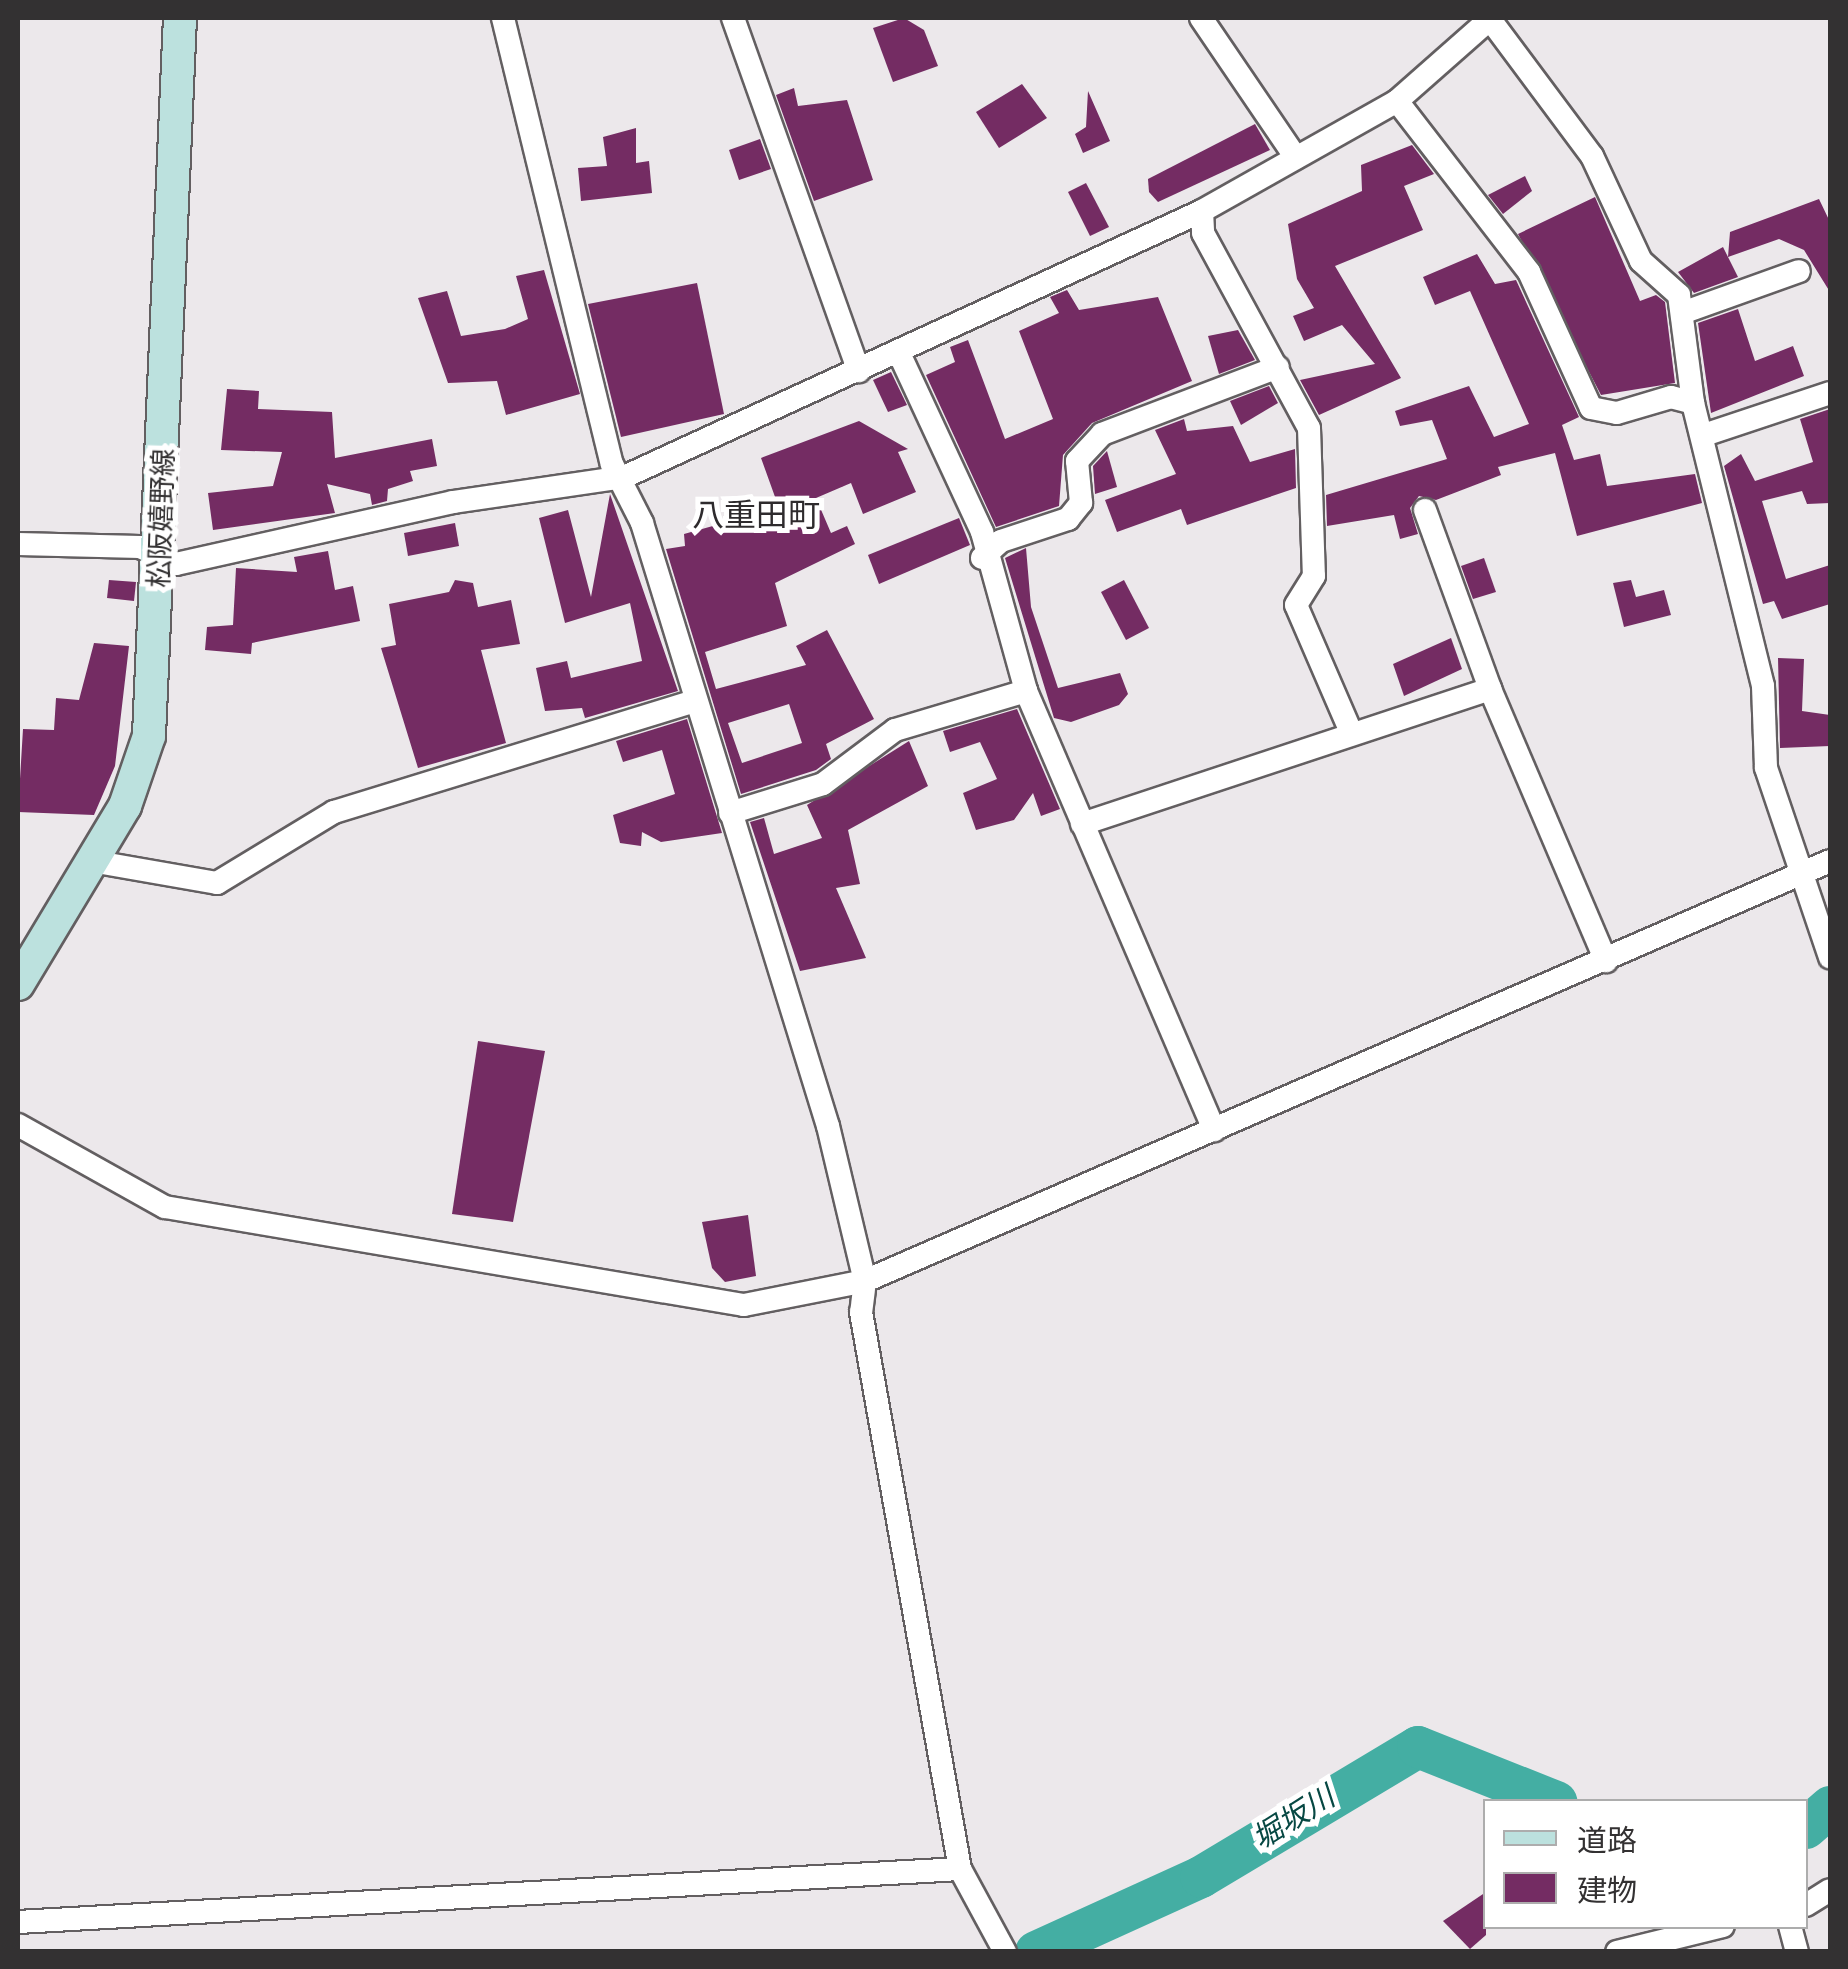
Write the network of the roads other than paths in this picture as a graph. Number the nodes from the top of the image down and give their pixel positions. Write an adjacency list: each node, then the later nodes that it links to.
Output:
1 (180, 18): 20 (main road, 松阪嬉野線)
2 (502, 18): 17 (street)
3 (733, 18): 13 (street)
4 (1201, 18): 7 (street)
5 (1490, 18): 6 (street); 10 (street)
6 (1398, 101): 7 (street); 15 (street)
7 (1296, 158): 8 (street)
8 (1202, 211): 11 (street); 12 (street)
9 (1799, 271): 10 (street)
10 (1682, 313): 15 (street)
11 (899, 352): 13 (street); 21 (street)
12 (1278, 367): 21 (street); 25 (street)
13 (859, 371): 17 (street)
14 (1830, 393): 16 (street)
15 (1693, 404): 16 (street)
16 (1704, 435): 30 (street)
17 (624, 477): 20 (street); 24 (street)
18 (1425, 510): 22 (street)
19 (18, 544): 20 (street)
20 (161, 553): 29 (main road, 松阪嬉野線)
21 (982, 558): 23 (street)
22 (1490, 688): 25 (street); 32 (street)
23 (1026, 691): 26 (street); 27 (street)
24 (695, 701): 26 (street); 29 (street)
25 (1351, 732): 27 (street)
26 (730, 813): 36 (street)
27 (1082, 824): 35 (street)
28 (1830, 861): 30 (street)
29 (91, 862): 33 (main road, 松阪嬉野線)
30 (1799, 874): 31 (street); 32 (street)
31 (1830, 957)
32 (1606, 961): 35 (street)
33 (18, 984)
34 (18, 1125): 36 (street)
35 (1214, 1130): 36 (street)
36 (865, 1281): 37 (street)
37 (960, 1870): 40 (street); 42 (street)
38 (1830, 1890): 39 (street)
39 (1808, 1903)
40 (18, 1922)
41 (1711, 1929): 43 (street)
42 (1000, 1943)
43 (1617, 1952)

